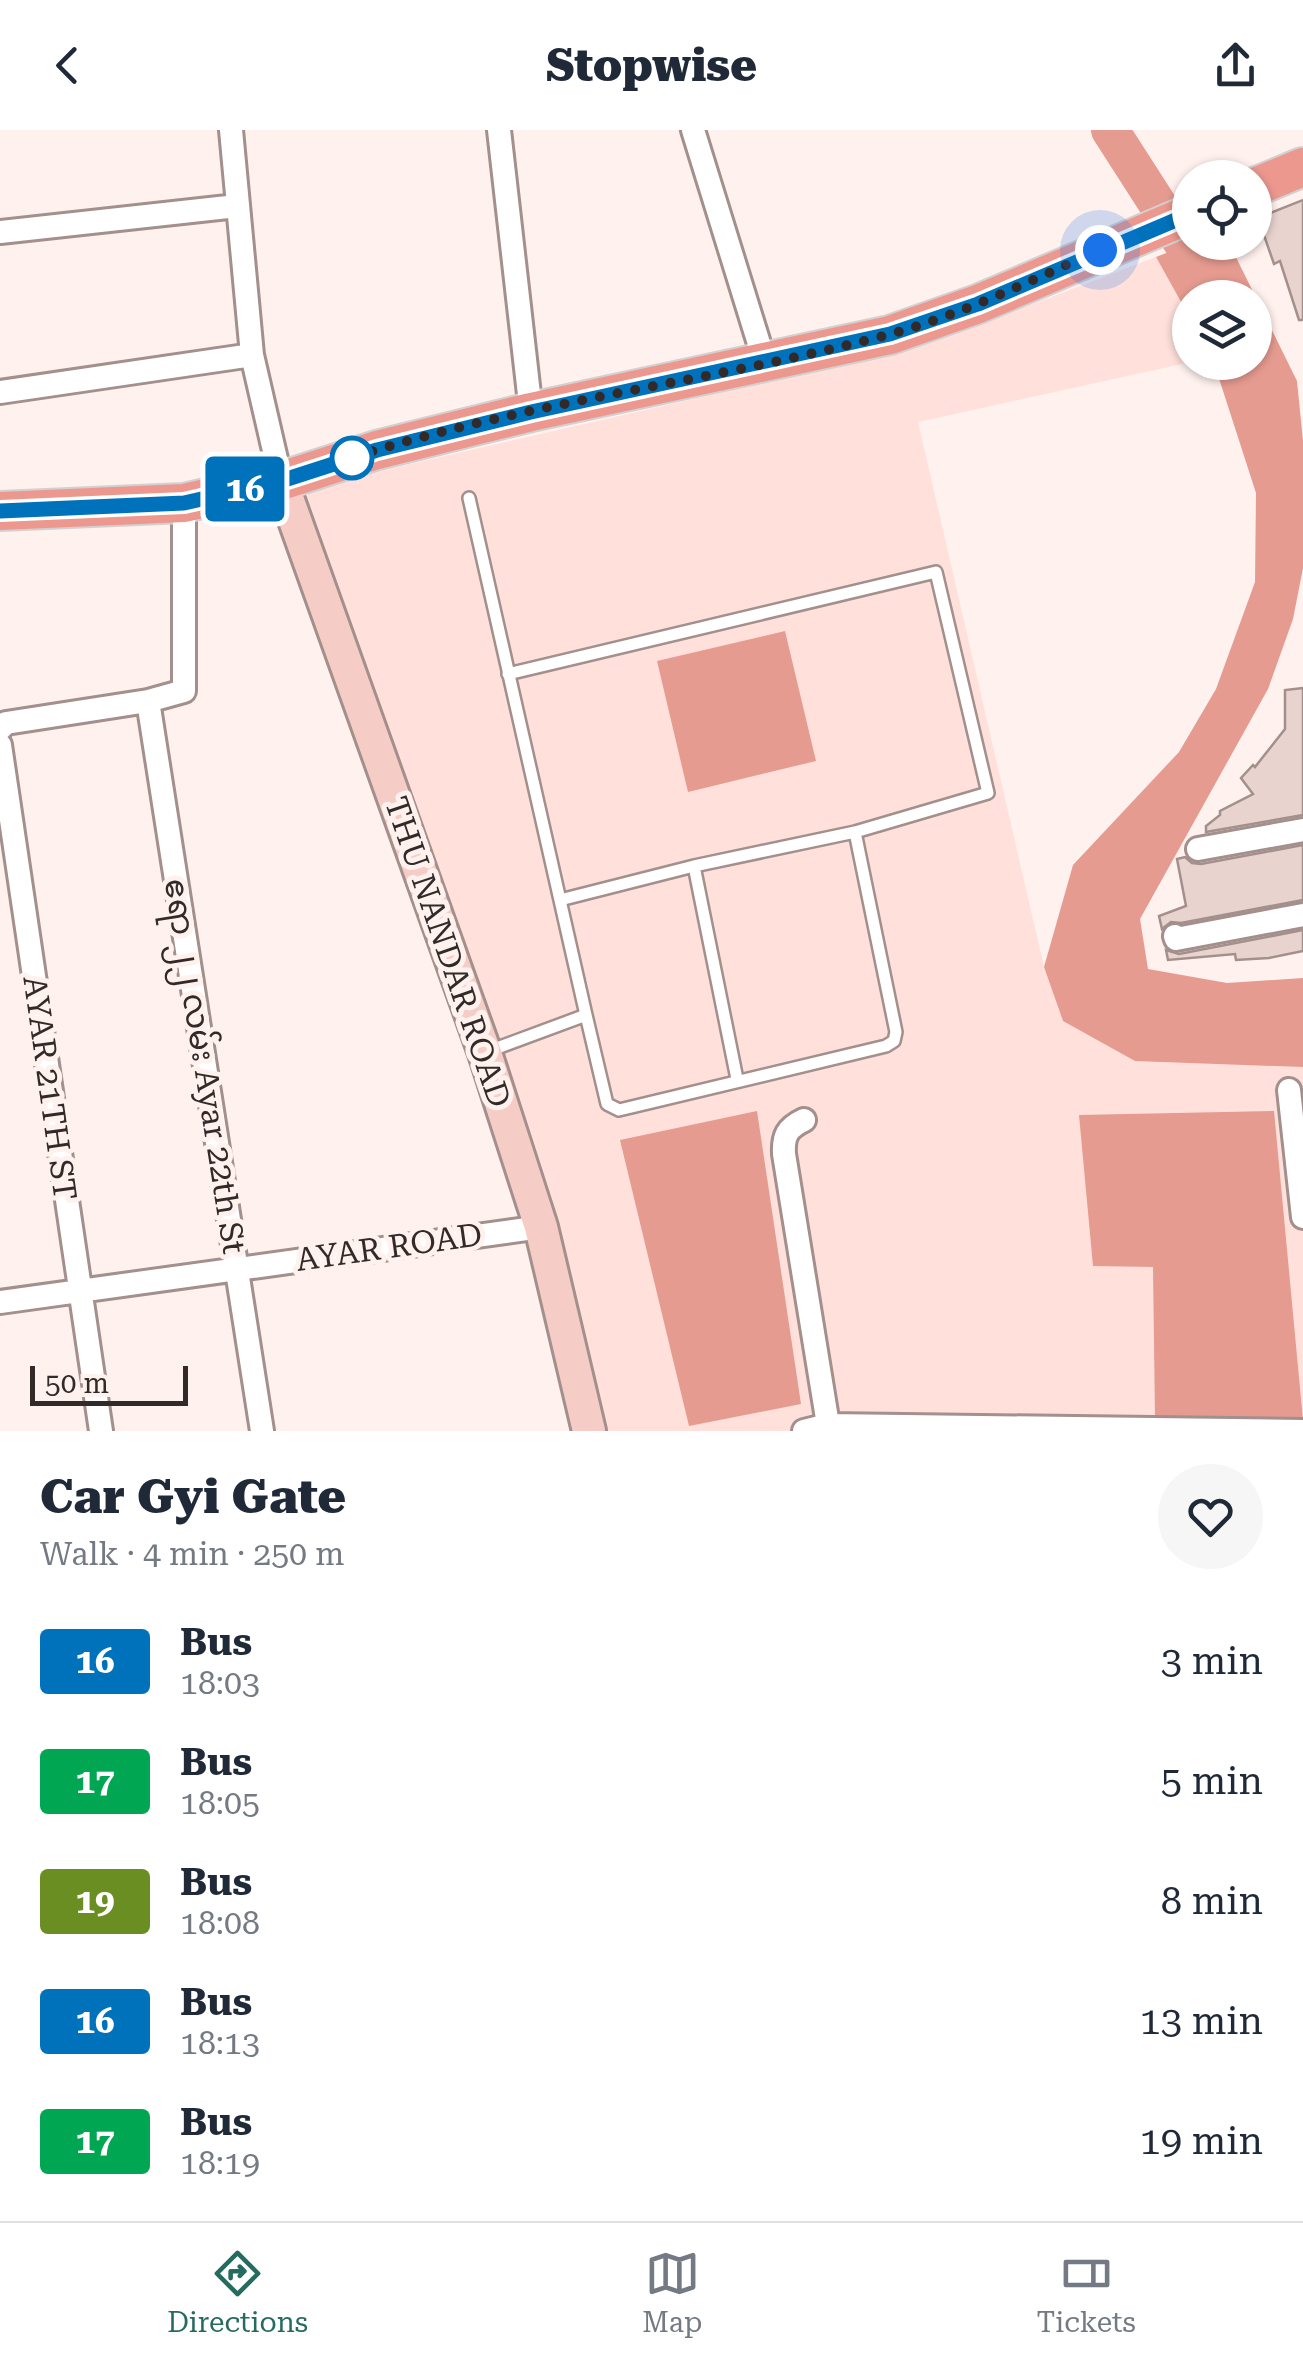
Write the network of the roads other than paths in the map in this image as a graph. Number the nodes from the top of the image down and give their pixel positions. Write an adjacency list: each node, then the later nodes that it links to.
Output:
1 (230, 130): 6 (street)
2 (499, 130): 12 (street)
3 (693, 130): 10 (street)
4 (1303, 167): 5 (main road)
5 (1272, 180)
6 (237, 206): 8 (street); 9 (street)
7 (1172, 221): 10 (main road)
8 (0, 232)
9 (252, 355): 11 (street); 13 (street)
10 (764, 363): 12 (main road)
11 (0, 392)
12 (531, 412): 13 (main road)
13 (281, 481): 15 (main road); 29 (main road, THU NANDAR ROAD)
14 (469, 498): 17 (lane)
15 (184, 503): 16 (main road); 18 (street)
16 (0, 511)
17 (508, 674): 22 (lane); 25 (lane)
18 (148, 701): 19 (street); 35 (street, ဧရာ ၂၂ လမ်း Ayar 22th St)
19 (0, 728)
20 (0, 745): 36 (street, AYAR 21TH ST)
21 (1303, 830): 23 (street)
22 (855, 832): 24 (lane); 30 (lane)
23 (1198, 848)
24 (694, 866): 25 (lane); 30 (lane)
25 (560, 900): 28 (lane)
26 (1303, 914): 27 (street)
27 (1175, 936)
28 (586, 1015): 29 (lane); 30 (lane)
29 (485, 1053): 34 (main road, THU NANDAR ROAD)
30 (737, 1079)
31 (1289, 1090): 33 (street)
32 (804, 1120): 38 (street)
33 (1303, 1217)
34 (541, 1227): 35 (street, AYAR ROAD); 43 (main road, THU NANDAR ROAD)
35 (237, 1268): 36 (street, AYAR ROAD); 42 (street, ဧရာ ၂၂ လမ်း Ayar 22th St)
36 (80, 1290): 37 (street, AYAR ROAD); 41 (street, AYAR 21TH ST)
37 (0, 1302)
38 (828, 1428): 39 (street); 44 (street)
39 (1050, 1429): 40 (street)
40 (1303, 1430)
41 (101, 1431)
42 (262, 1431)
43 (590, 1431)
44 (804, 1431)

